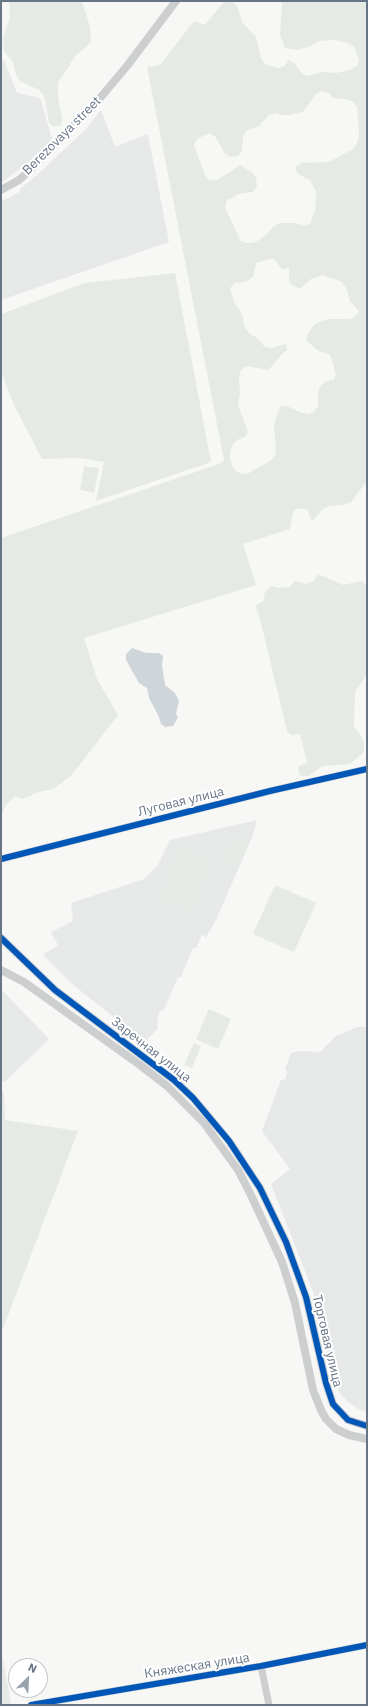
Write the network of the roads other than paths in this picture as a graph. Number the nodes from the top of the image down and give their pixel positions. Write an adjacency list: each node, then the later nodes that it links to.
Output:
1 (176, 1): 2 (street, Berezovaya street)
2 (1, 190)
3 (367, 769): 4 (street, Луговая улица)
4 (1, 859)
5 (1, 938): 7 (street, Заречная улица)
6 (1, 970): 8 (street, Заречная улица)
7 (286, 1242): 9 (street, Торговая улица)
8 (275, 1247): 10 (street, Торговая улица)
9 (367, 1426)
10 (367, 1439)
11 (367, 1644): 12 (street, Княжеская улица)
12 (261, 1666): 13 (street, Княжеская улица); 14 (street)
13 (31, 1705)
14 (269, 1705)

